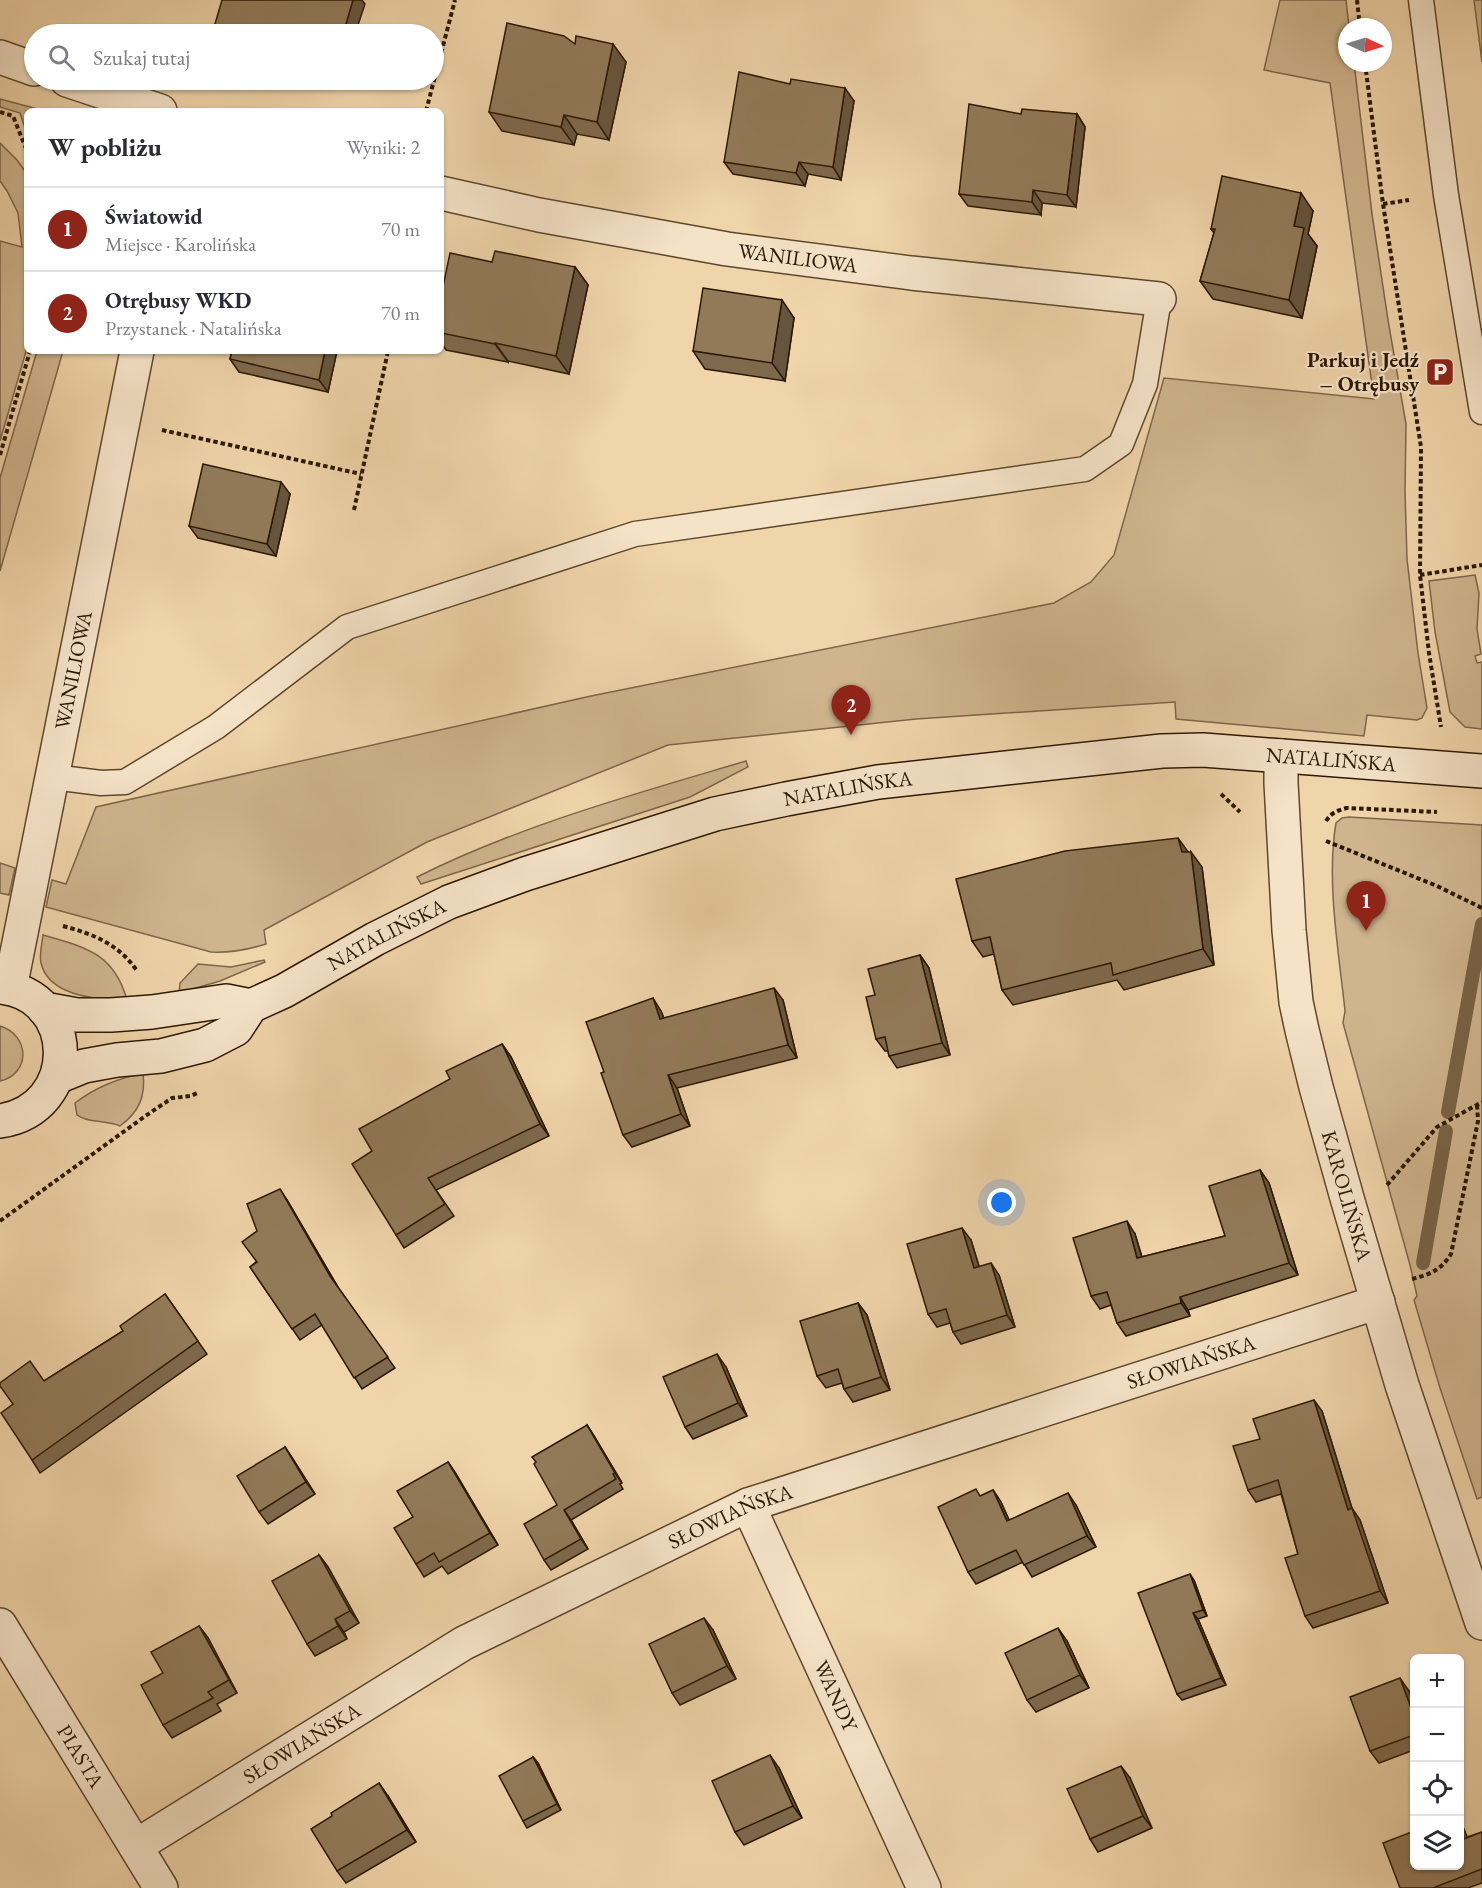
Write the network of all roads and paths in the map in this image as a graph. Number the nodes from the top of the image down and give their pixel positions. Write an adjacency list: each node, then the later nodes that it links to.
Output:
1 (455, 0): 5 (path)
2 (1357, 0): 4 (path)
3 (1421, 0): 20 (lane)
4 (1359, 18)
5 (444, 42)
6 (0, 57): 7 (street)
7 (24, 65)
8 (1366, 72): 26 (path)
9 (97, 90): 11 (street)
10 (431, 90): 12 (path)
11 (151, 108)
12 (427, 108)
13 (0, 112): 14 (path)
14 (24, 143)
15 (444, 194): 16 (street, WANILIOWA)
16 (1160, 299): 30 (lane)
17 (29, 354): 22 (path)
18 (136, 354): 30 (street, WANILIOWA)
19 (387, 354): 23 (path)
20 (1482, 412)
21 (156, 429): 23 (path)
22 (0, 455)
23 (361, 474): 24 (path)
24 (354, 510)
25 (1482, 565): 26 (path)
26 (1420, 575): 27 (path)
27 (1441, 733)
28 (1281, 756): 29 (street, NATALIŃSKA); 40 (street, NATALIŃSKA); 49 (street, KAROLIŃSKA)
29 (1482, 771)
30 (53, 777): 39 (street, WANILIOWA)
31 (1215, 791): 33 (path)
32 (1443, 812): 34 (path)
33 (1245, 820)
34 (1323, 828)
35 (1322, 839): 36 (path)
36 (1482, 908)
37 (90, 934): 38 (path)
38 (141, 977)
39 (5, 988): 41 (street)
40 (251, 1006): 41 (street); 42 (street)
41 (44, 1009): 42 (street)
42 (57, 1077): 46 (street)
43 (172, 1098): 48 (path)
44 (1482, 1102): 45 (path)
45 (1477, 1104): 47 (path); 49 (path)
46 (1, 1122)
47 (1385, 1187)
48 (0, 1221)
49 (1376, 1295): 50 (street, SŁOWIAŃSKA); 51 (street, KAROLIŃSKA)
50 (748, 1505): 53 (street, SŁOWIAŃSKA); 55 (street, WANDY)
51 (1482, 1623)
52 (0, 1625): 53 (street, PIASTA)
53 (136, 1846): 54 (street, PIASTA)
54 (161, 1888)
55 (924, 1888)

